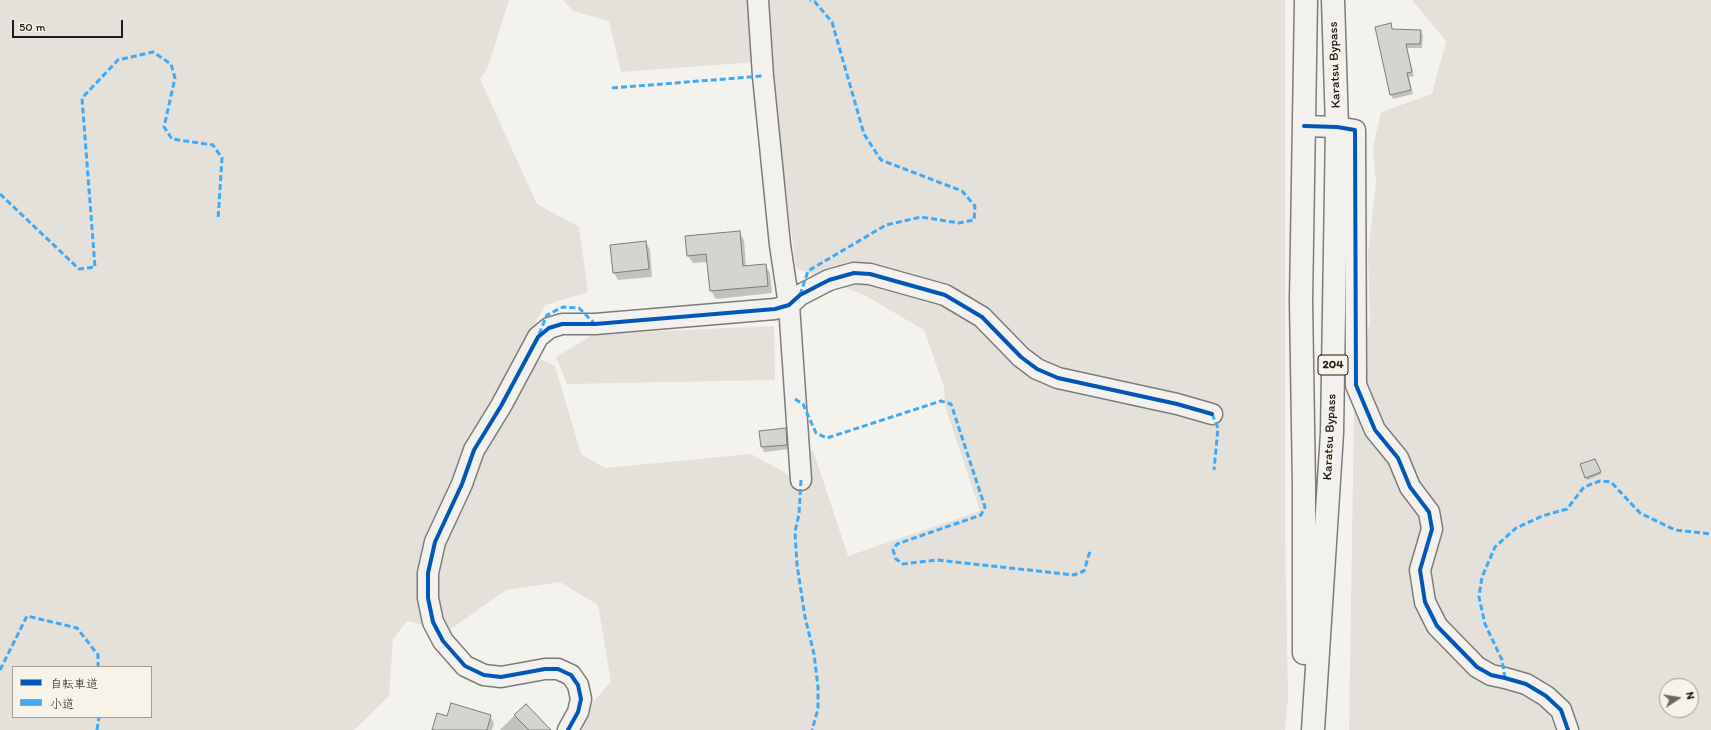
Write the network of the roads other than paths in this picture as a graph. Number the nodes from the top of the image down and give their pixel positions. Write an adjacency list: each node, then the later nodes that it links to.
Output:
1 (758, 0): 6 (street)
2 (1306, 0): 4 (highway, Karatsu Bypass / 204)
3 (1333, 0): 5 (highway, Karatsu Bypass / 204)
4 (1304, 126): 5 (street); 10 (highway, Karatsu Bypass / 204)
5 (1337, 127): 11 (highway, Karatsu Bypass / 204); 12 (street)
6 (789, 305): 7 (street); 8 (street); 9 (street)
7 (1212, 414)
8 (801, 480)
9 (568, 730)
10 (1306, 730)
11 (1313, 730)
12 (1568, 730)

